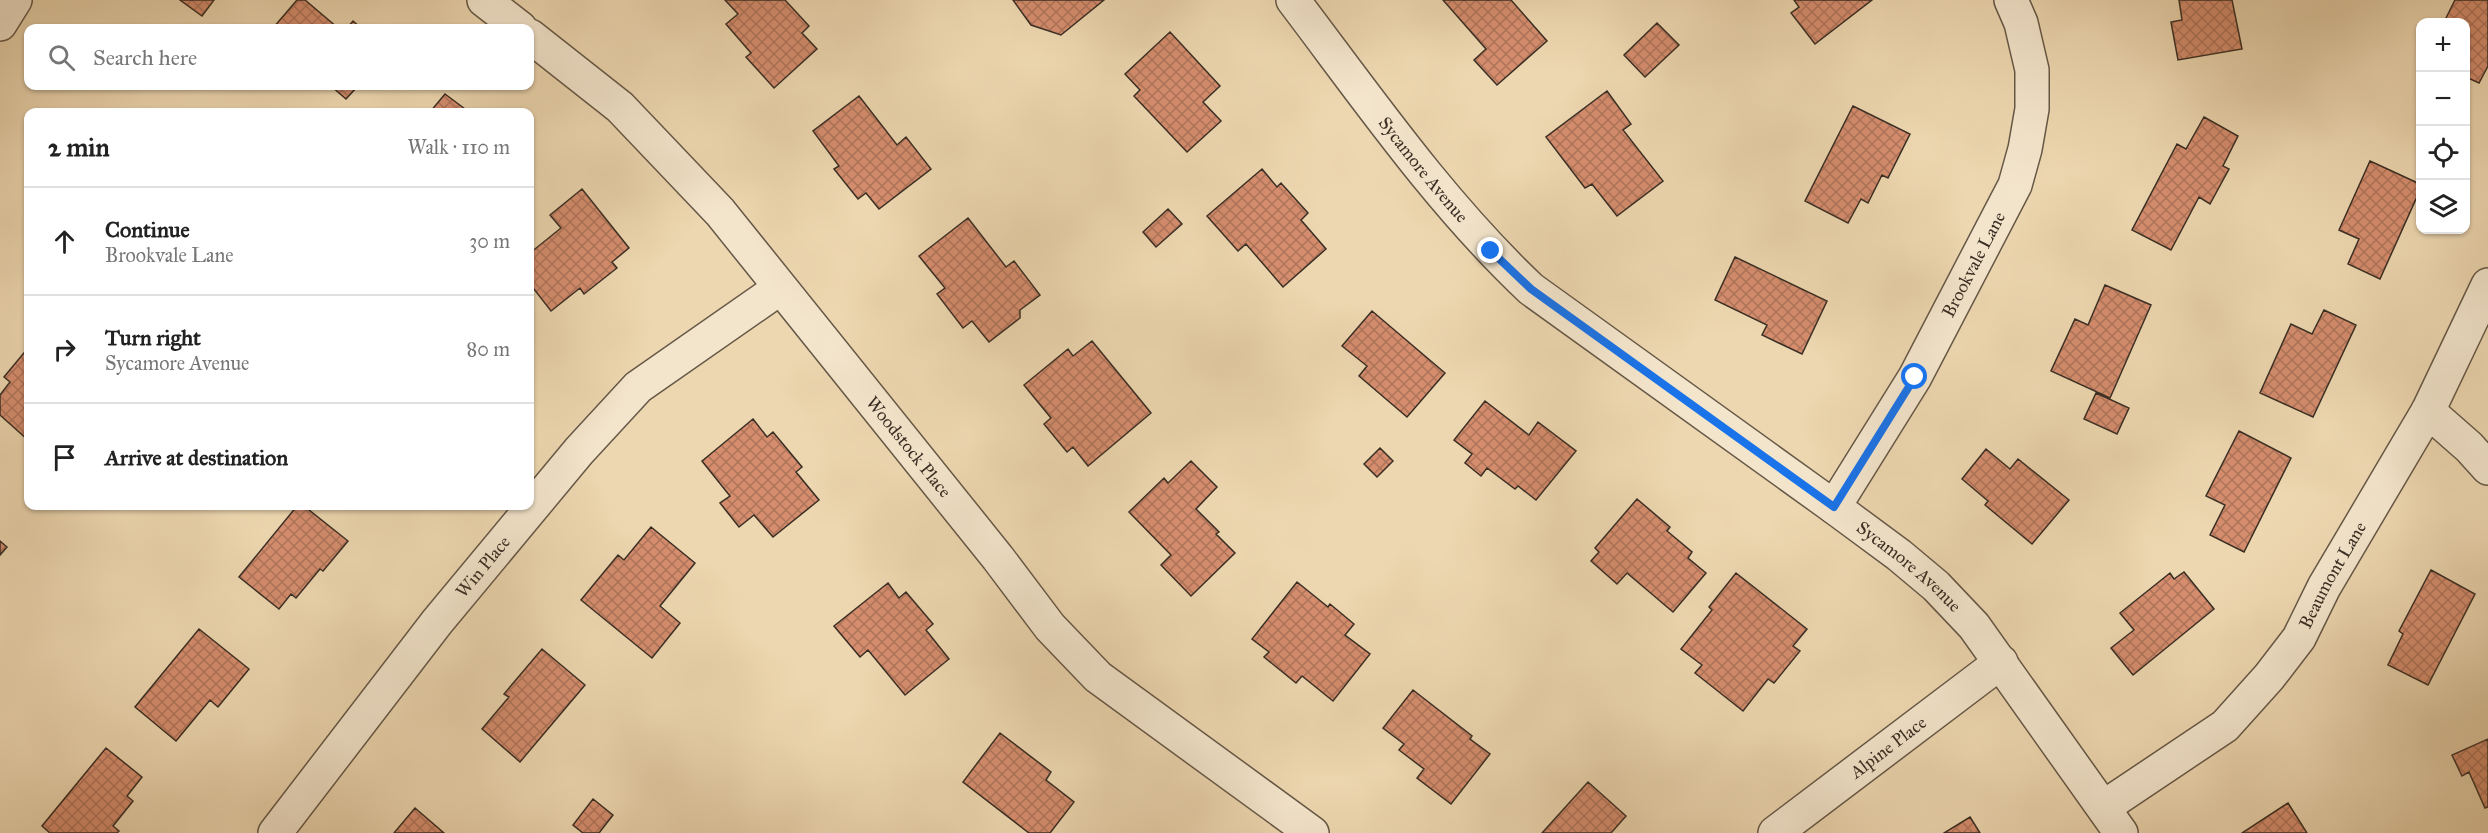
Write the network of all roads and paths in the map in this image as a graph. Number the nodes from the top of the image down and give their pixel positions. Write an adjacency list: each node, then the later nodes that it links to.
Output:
1 (15, 0): 5 (street)
2 (484, 0): 6 (street)
3 (1293, 0): 13 (street, Sycamore Avenue)
4 (2011, 0): 13 (street, Brookvale Lane)
5 (0, 24)
6 (515, 24)
7 (534, 39): 9 (street, Woodstock Place)
8 (2488, 285): 10 (street, Beaumont Lane)
9 (780, 288): 12 (street, Win Place); 18 (street, Woodstock Place)
10 (2427, 411): 11 (street); 16 (street, Beaumont Lane)
11 (2488, 468)
12 (534, 505)
13 (1834, 507): 15 (street, Sycamore Avenue)
14 (530, 510): 17 (street, Win Place)
15 (2001, 662): 16 (street, Sycamore Avenue); 19 (street, Alpine Place)
16 (2113, 820)
17 (275, 833)
18 (1312, 833)
19 (1775, 833)

